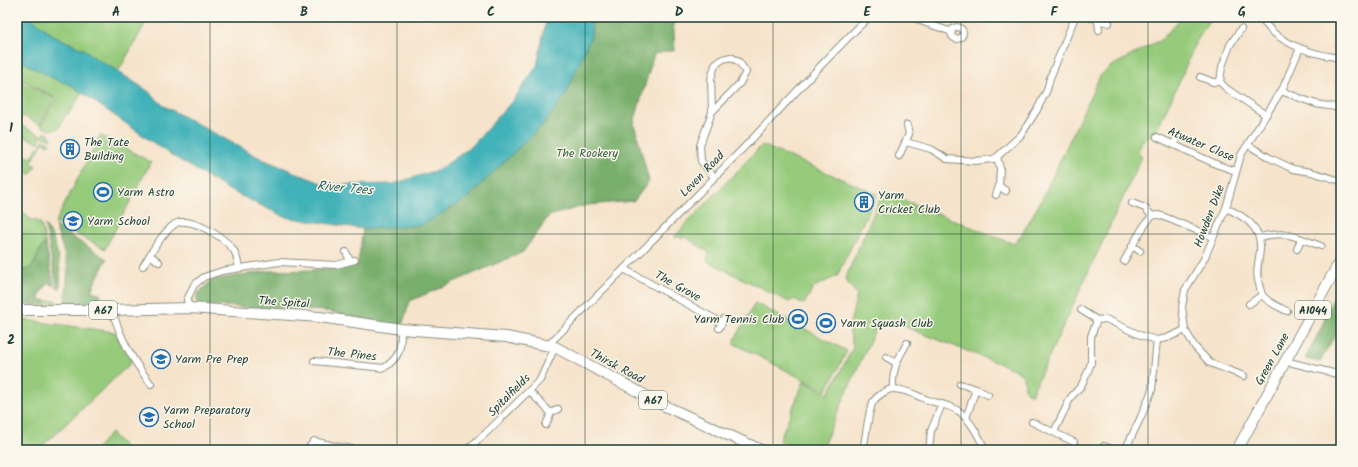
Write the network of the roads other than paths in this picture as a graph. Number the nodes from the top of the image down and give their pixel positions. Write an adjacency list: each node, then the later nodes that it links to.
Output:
1 (869, 17): 28 (street, Leven Road)
2 (914, 17): 10 (street)
3 (1075, 17): 26 (street)
4 (1088, 17): 6 (street)
5 (1259, 17): 11 (street)
6 (1098, 20): 7 (street); 9 (street)
7 (1109, 23)
8 (1241, 29): 14 (street)
9 (1099, 30)
10 (952, 32)
11 (1300, 48): 12 (street); 15 (street, Howden Dike)
12 (1341, 58)
13 (1200, 77): 14 (street)
14 (1220, 82): 18 (street)
15 (1281, 91): 16 (street); 18 (street, Howden Dike)
16 (1341, 108)
17 (712, 112): 17 (street); 28 (street)
18 (1266, 115): 24 (street, Howden Dike)
19 (907, 125): 22 (street)
20 (1178, 136): 23 (street)
21 (1156, 137): 23 (street, Atwater Close)
22 (906, 142): 25 (street); 26 (street)
23 (1174, 145): 27 (street, Atwater Close)
24 (1248, 145): 27 (street, Howden Dike); 29 (street)
25 (899, 156)
26 (997, 157): 30 (street)
27 (1236, 171): 34 (street, Howden Dike)
28 (714, 177): 50 (street, Leven Road)
29 (1341, 181)
30 (999, 186): 31 (street); 32 (street)
31 (1006, 191)
32 (996, 194)
33 (1132, 203): 35 (street)
34 (1226, 208): 36 (street, Howden Dike); 37 (street)
35 (1152, 216): 36 (street); 39 (street)
36 (1213, 237): 61 (street, Howden Dike)
37 (1260, 237): 38 (street); 51 (street)
38 (1301, 239): 40 (street); 41 (street)
39 (1132, 246): 42 (street); 46 (street)
40 (1321, 246)
41 (1297, 248)
42 (1140, 251)
43 (346, 252): 49 (street)
44 (150, 256): 47 (street); 48 (street); 49 (street)
45 (1341, 259): 67 (main road, Green Lane / A1044)
46 (1124, 261)
47 (159, 262)
48 (143, 266)
49 (239, 268): 53 (street)
50 (624, 269): 59 (street, The Grove); 64 (street, Leven Road)
51 (1262, 295): 52 (street); 57 (street)
52 (1249, 304)
53 (189, 308): 55 (main road, The Spital / A67); 60 (main road, The Spital / A67)
54 (17, 310): 55 (main road, The Spital / A67)
55 (112, 310): 71 (street)
56 (1081, 310): 58 (street)
57 (1287, 311)
58 (1097, 320): 62 (street); 83 (street)
59 (722, 323)
60 (401, 329): 64 (main road, The Spital / A67); 65 (street, The Pines)
61 (1185, 330): 62 (street); 70 (street, Howden Dike)
62 (1157, 340): 95 (street)
63 (907, 343): 68 (street)
64 (551, 346): 75 (street, Spitalfields); 90 (main road, Thirsk Road / A67)
65 (320, 354)
66 (886, 357): 68 (street)
67 (1286, 361): 69 (street); 96 (main road, Green Lane / A1044)
68 (896, 362): 73 (street)
69 (1341, 375)
70 (1234, 381)
71 (152, 384)
72 (960, 384): 74 (street)
73 (893, 389): 77 (street); 91 (street)
74 (976, 389): 76 (street); 80 (street)
75 (529, 391): 79 (street); 89 (street, Spitalfields)
76 (988, 395)
77 (942, 404): 80 (street); 92 (street)
78 (558, 409): 79 (street)
79 (551, 413): 82 (street)
80 (966, 418): 93 (street)
81 (1032, 422): 83 (street)
82 (546, 424)
83 (1054, 432): 84 (street)
84 (1074, 442)
85 (1104, 446): 94 (street)
86 (328, 448): 87 (street); 88 (street)
87 (307, 450)
88 (358, 450)
89 (466, 450)
90 (761, 450)
91 (863, 450)
92 (930, 450)
93 (985, 450)
94 (1114, 450)
95 (1125, 450)
96 (1237, 450)

